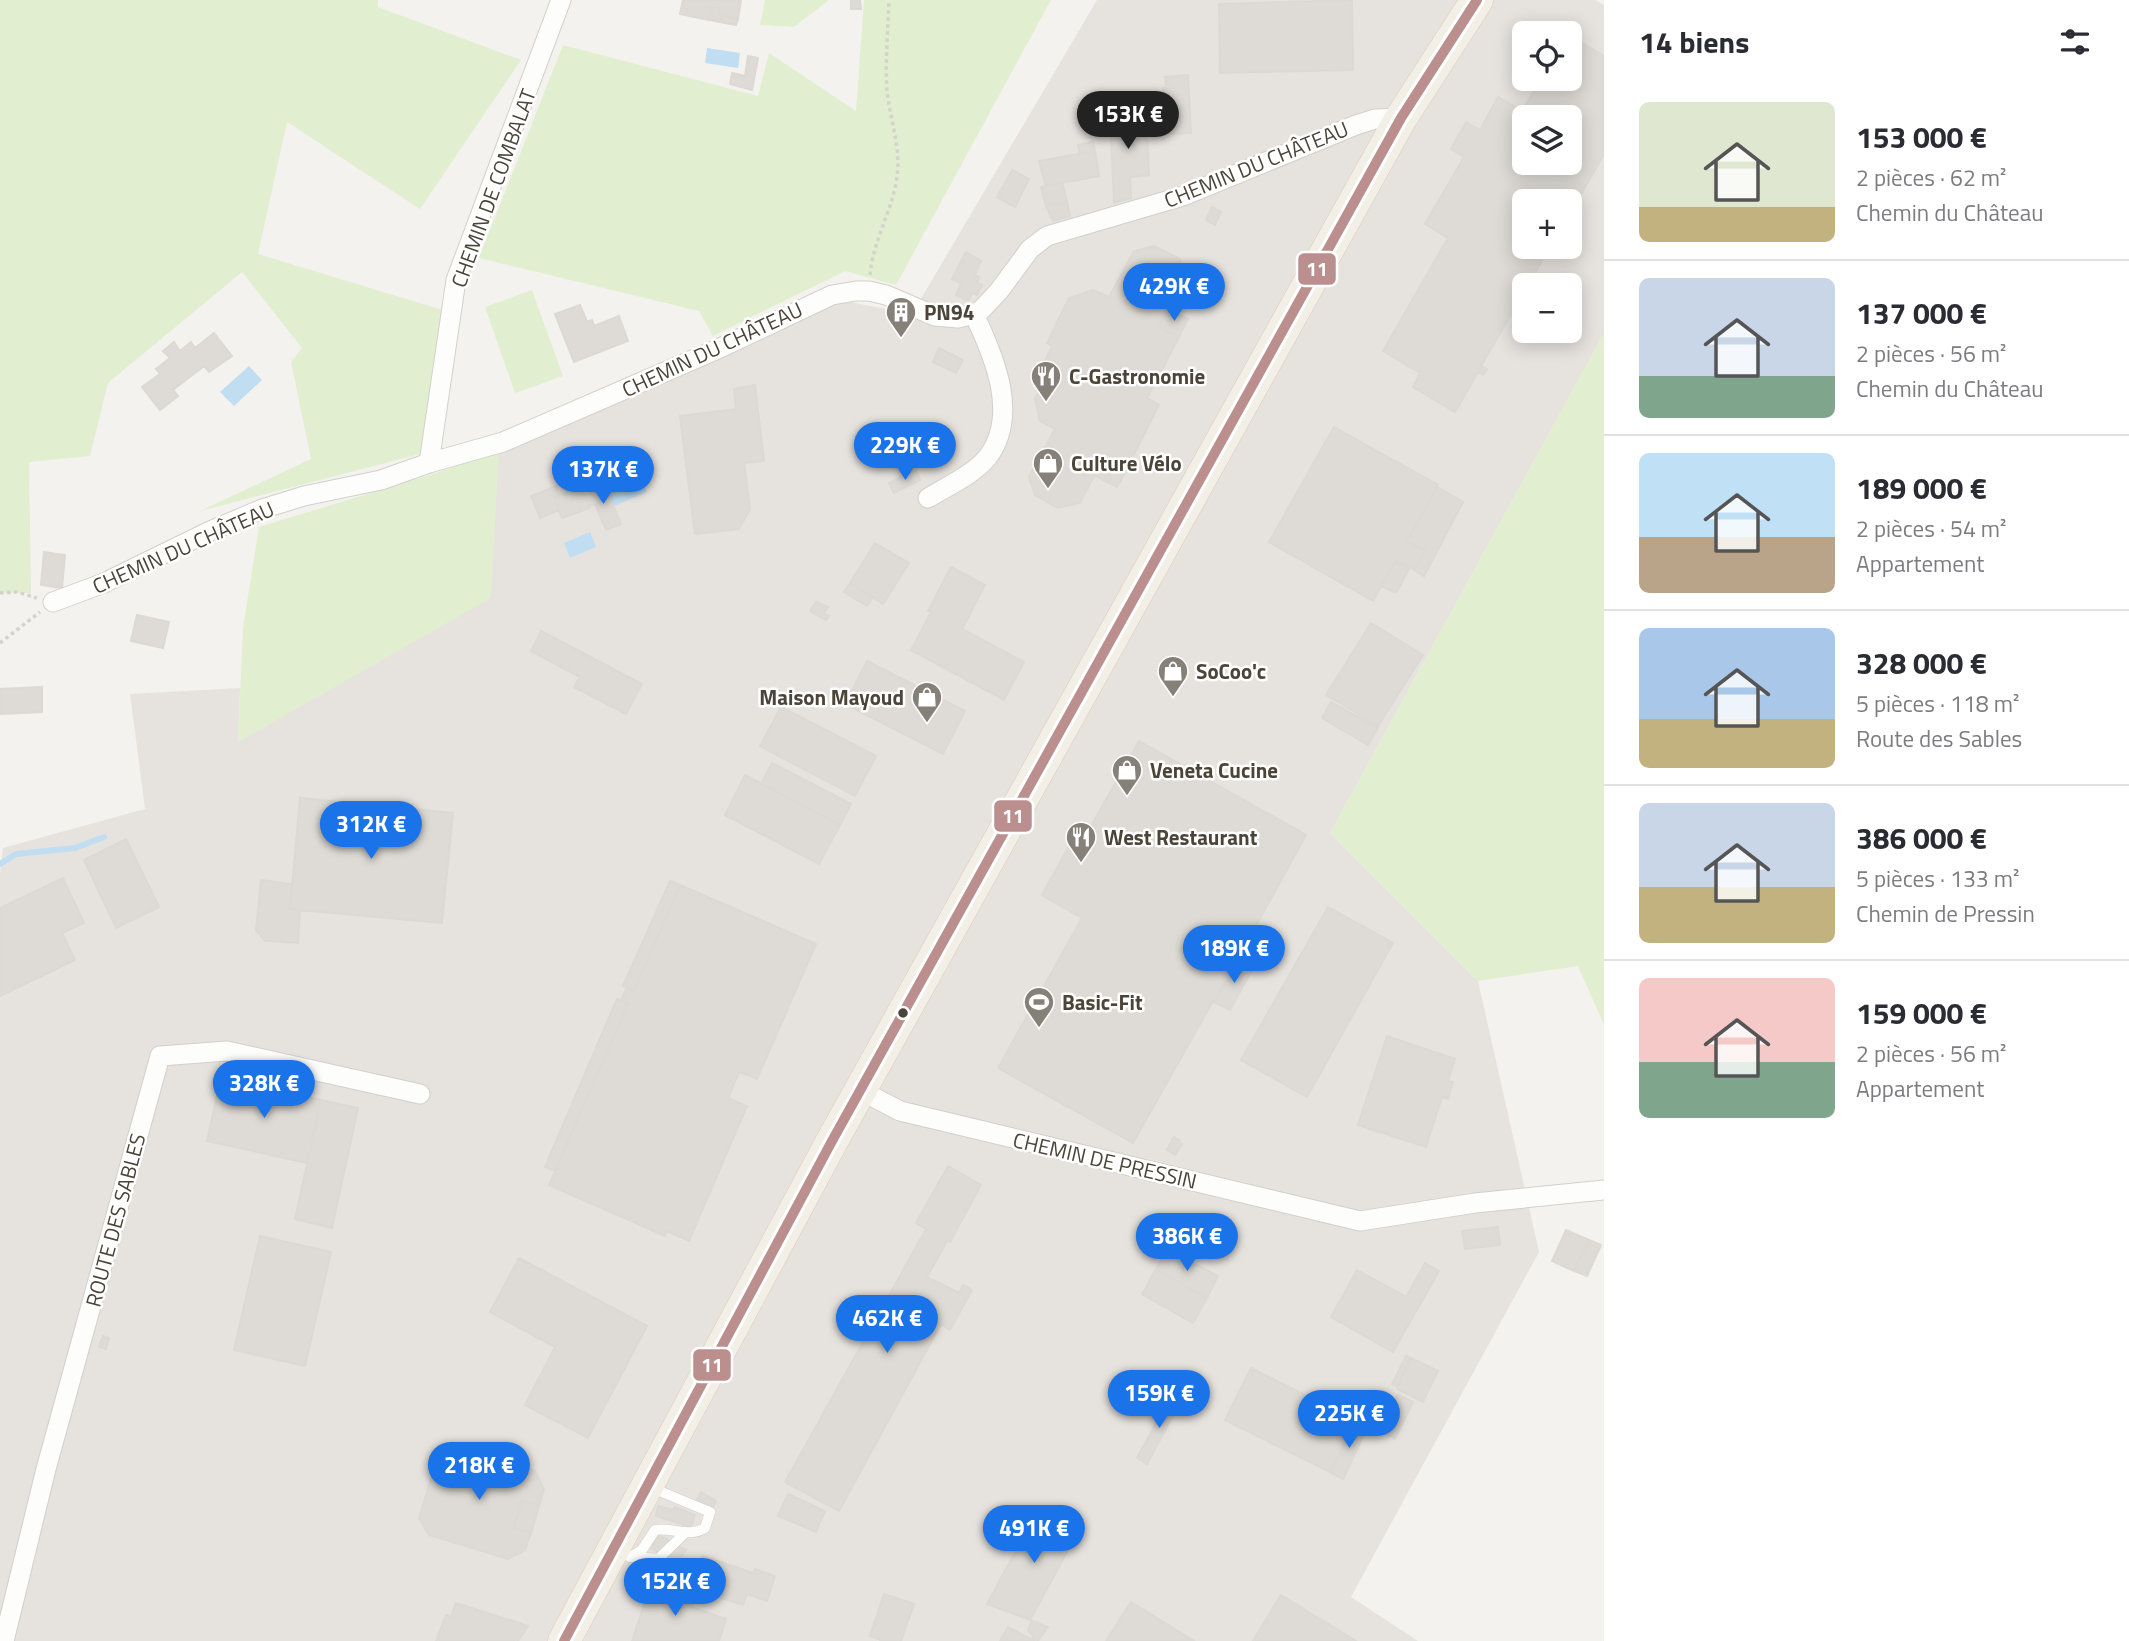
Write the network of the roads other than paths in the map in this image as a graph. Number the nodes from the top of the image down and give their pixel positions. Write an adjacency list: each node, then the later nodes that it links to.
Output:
1 (561, 0): 5 (street, CHEMIN DE COMBALAT)
2 (1477, 0): 3 (main road)
3 (1401, 118): 4 (street, CHEMIN DU CHÂTEAU); 8 (main road)
4 (974, 314): 5 (street, CHEMIN DU CHÂTEAU); 6 (street)
5 (429, 463): 7 (street, CHEMIN DU CHÂTEAU)
6 (928, 498)
7 (53, 602)
8 (860, 1090): 10 (street, CHEMIN DE PRESSIN); 11 (main road)
9 (420, 1094): 14 (street, ROUTE DES SABLES)
10 (1604, 1190)
11 (647, 1486): 12 (lane); 13 (main road)
12 (686, 1532): 13 (lane); 13 (lane)
13 (622, 1553): 15 (main road)
14 (4, 1641)
15 (564, 1641)

